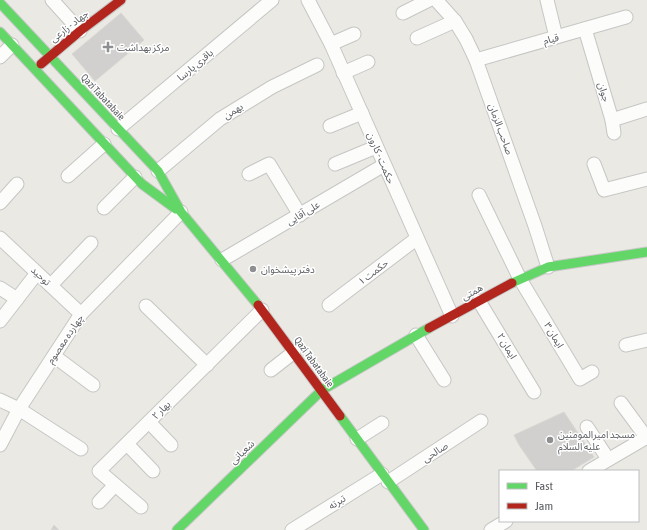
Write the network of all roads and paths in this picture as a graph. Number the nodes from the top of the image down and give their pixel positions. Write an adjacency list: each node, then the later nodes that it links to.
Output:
1 (52, 0): 13 (street)
2 (121, 0): 13 (street, جهاد - زارعی)
3 (308, 0): 18 (street, حکمت - کارون)
4 (429, 0): 9 (street)
5 (436, 0): 11 (street, صاحب الزمان)
6 (547, 0): 16 (street)
7 (264, 2): 31 (street, باقری پارسا)
8 (0, 3): 20 (street, Qazi Tabatabaie)
9 (403, 13)
10 (626, 17): 12 (street, قیام)
11 (455, 21): 17 (street); 22 (street, صاحب الزمان)
12 (585, 29): 16 (street, قیام); 29 (street, جوان)
13 (80, 31): 20 (street, جهاد - زارعی)
14 (0, 32): 19 (street, Qazi Tabatabaie)
15 (354, 34): 18 (street)
16 (556, 37): 22 (street, قیام)
17 (416, 38)
18 (331, 44): 26 (street, حکمت - کارون)
19 (12, 46): 21 (street); 25 (street, Qazi Tabatabaie)
20 (50, 56): 25 (street, جهاد - زارعی); 31 (street, Qazi Tabatabaie)
21 (0, 57)
22 (476, 60): 54 (street, صاحب الزمان)
23 (368, 62): 26 (street)
24 (317, 65): 38 (street, بهمن)
25 (35, 70): 33 (street, Qazi Tabatabaie)
26 (343, 73): 28 (street, حکمت - کارون)
27 (647, 109): 29 (street)
28 (362, 113): 30 (street); 34 (street, حکمت - کارون)
29 (612, 120): 32 (street, جوان)
30 (330, 126)
31 (118, 129): 38 (street, Qazi Tabatabaie)
32 (614, 133)
33 (104, 144): 40 (street); 41 (street, Qazi Tabatabaie)
34 (376, 147): 35 (street); 37 (street, حکمت - کارون)
35 (336, 164)
36 (594, 164): 42 (street)
37 (384, 165): 48 (street, علی آقایی); 50 (street, حکمت - کارون)
38 (158, 171): 47 (street, Qazi Tabatabaie)
39 (249, 174): 48 (street)
40 (68, 176)
41 (135, 177): 46 (street); 47 (street, Qazi Tabatabaie)
42 (647, 179)
43 (17, 184): 45 (street)
44 (479, 195): 56 (street)
45 (0, 203)
46 (104, 208)
47 (181, 212): 53 (street, Qazi Tabatabaie); 64 (street, چهارده معصوم)
48 (300, 215): 53 (street, علی آقایی)
49 (0, 238): 55 (street, توحید)
50 (416, 239): 61 (street, حکمت ۱); 65 (street, حکمت - کارون)
51 (91, 243): 57 (street)
52 (647, 252): 54 (street, همتی)
53 (222, 260): 63 (street, Qazi Tabatabaie)
54 (548, 268): 56 (street, همتی)
55 (37, 273): 57 (street, توحید); 59 (street)
56 (520, 279): 60 (street, همتی); 74 (street, ایمان ۳)
57 (51, 285): 64 (street, توحید)
58 (0, 288): 59 (street)
59 (17, 299): 66 (street)
60 (479, 301): 65 (street, همتی); 78 (street, ایمان ۲)
61 (329, 305)
62 (146, 306): 72 (street)
63 (262, 310): 70 (street, Qazi Tabatabaie); 72 (street, بهار ۲)
64 (81, 314): 71 (street, چهارده معصوم)
65 (452, 316): 67 (street, همتی)
66 (0, 321)
67 (416, 335): 75 (street); 77 (street, همتی)
68 (647, 340): 69 (street)
69 (626, 345)
70 (294, 352): 73 (street); 77 (street, Qazi Tabatabaie)
71 (54, 356): 76 (street); 81 (street, چهارده معصوم)
72 (207, 365): 83 (street, بهار ۲)
73 (271, 370)
74 (592, 372)
75 (444, 380)
76 (93, 385)
77 (322, 390): 87 (street, Qazi Tabatabaie); 99 (street, شعبانی)
78 (534, 392)
79 (0, 400): 81 (street)
80 (621, 403): 86 (street)
81 (19, 409): 89 (street, چهارده معصوم); 91 (street)
82 (481, 421): 95 (street, صالحی)
83 (149, 422): 88 (street, بهار ۲); 90 (street)
84 (382, 423): 87 (street)
85 (587, 426): 92 (street)
86 (646, 437): 92 (street)
87 (357, 439): 95 (street, Qazi Tabatabaie)
88 (127, 444): 93 (street); 96 (street, بهار ۲)
89 (0, 445)
90 (171, 445)
91 (81, 449)
92 (608, 459): 94 (street)
93 (153, 470)
94 (591, 470)
95 (385, 478): 100 (street, تبرته); 101 (street, Qazi Tabatabaie)
96 (115, 485): 97 (street); 98 (street, بهار ۲)
97 (99, 502)
98 (141, 508)
99 (177, 530)
100 (292, 530)
101 (424, 530)

